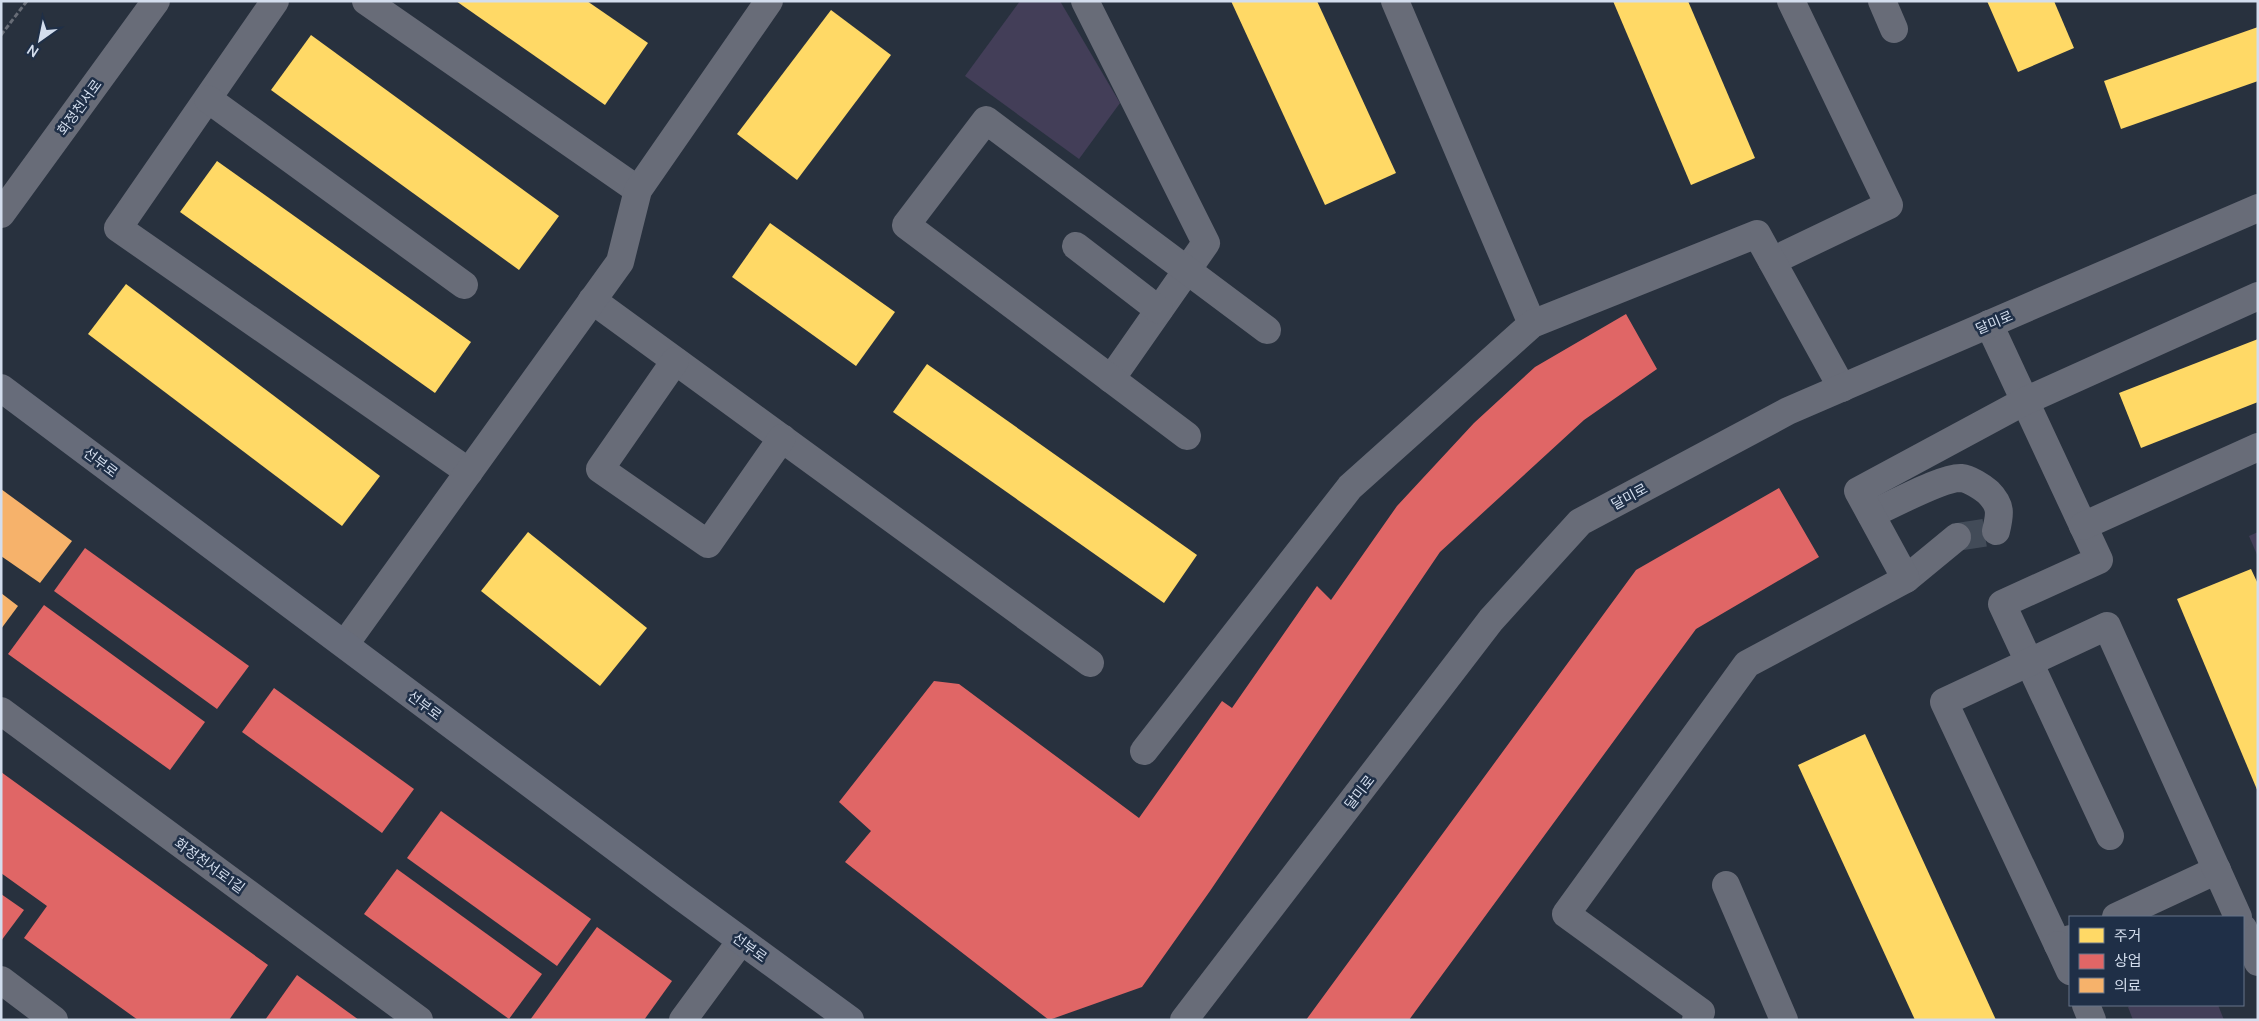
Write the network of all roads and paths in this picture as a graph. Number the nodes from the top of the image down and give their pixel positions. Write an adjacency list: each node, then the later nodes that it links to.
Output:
1 (27, 1): 11 (path)
2 (156, 1): 15 (street, 화정천서로)
3 (275, 1): 12 (street)
4 (366, 1): 13 (street)
5 (769, 1): 13 (street)
6 (1085, 1): 18 (street)
7 (1395, 1): 23 (street)
8 (1791, 1): 17 (street)
9 (1882, 1): 10 (street)
10 (1894, 29)
11 (1, 35)
12 (208, 99): 19 (street); 34 (street)
13 (638, 190): 21 (street)
14 (2258, 208): 24 (street, 달미로)
15 (1, 214)
16 (1076, 246): 22 (street)
17 (1772, 261): 23 (street); 29 (street)
18 (1187, 271): 22 (street); 25 (street); 27 (street)
19 (464, 285)
20 (2258, 296): 30 (street)
21 (592, 300): 26 (street); 34 (street)
22 (1159, 310): 27 (street)
23 (1532, 324): 44 (street)
24 (1989, 324): 29 (street, 달미로); 30 (street)
25 (1266, 330)
26 (675, 360): 32 (street); 32 (street)
27 (1111, 379): 31 (street)
28 (1, 388): 40 (main road, 선부로)
29 (1842, 388): 61 (street, 달미로)
30 (2025, 401): 35 (street); 36 (street)
31 (1187, 436)
32 (782, 438): 42 (street)
33 (2258, 447): 36 (street)
34 (469, 472): 40 (street)
35 (1871, 514): 37 (street); 39 (street)
36 (2083, 526): 41 (street)
37 (1996, 531)
38 (1957, 537): 39 (street)
39 (1906, 579): 62 (street)
40 (345, 644): 51 (main road, 선부로)
41 (2029, 662): 45 (street); 46 (street); 52 (street)
42 (1090, 663)
43 (1, 711): 58 (street, 화정천서로1길)
44 (1144, 751)
45 (2110, 836)
46 (2217, 870): 48 (street); 49 (street)
47 (1726, 885): 63 (street)
48 (2118, 916)
49 (2238, 916)
50 (2244, 930): 53 (street)
51 (741, 940): 59 (street); 60 (main road, 선부로)
52 (2064, 942): 54 (street)
53 (2258, 962)
54 (2069, 966)
55 (1, 980): 57 (street)
56 (2086, 1006): 64 (street)
57 (54, 1020)
58 (419, 1020)
59 (683, 1020)
60 (850, 1020)
61 (1184, 1020)
62 (1696, 1020)
63 (1784, 1020)
64 (2092, 1020)

